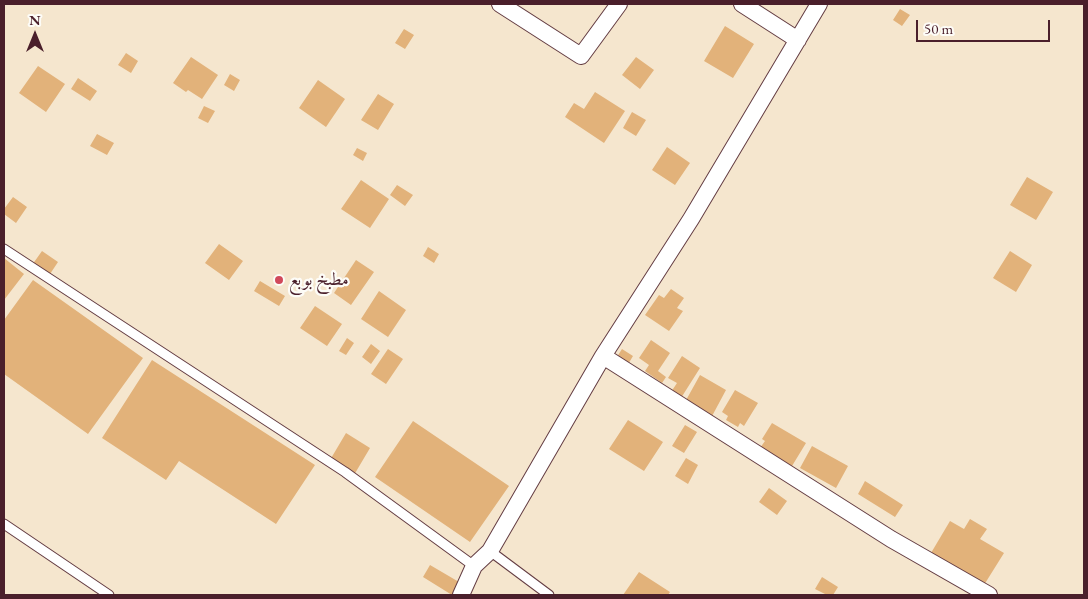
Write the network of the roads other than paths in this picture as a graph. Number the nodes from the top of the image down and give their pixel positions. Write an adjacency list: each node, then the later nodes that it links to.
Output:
1 (500, 4): 2 (street)
2 (619, 4)
3 (742, 4): 5 (street)
4 (819, 4): 5 (street)
5 (798, 40): 7 (street)
6 (4, 248): 10 (lane)
7 (603, 356): 9 (street); 14 (street)
8 (4, 524): 11 (lane)
9 (490, 551): 10 (street); 13 (lane)
10 (474, 566): 12 (street)
11 (109, 595)
12 (461, 595)
13 (549, 595)
14 (989, 595)

